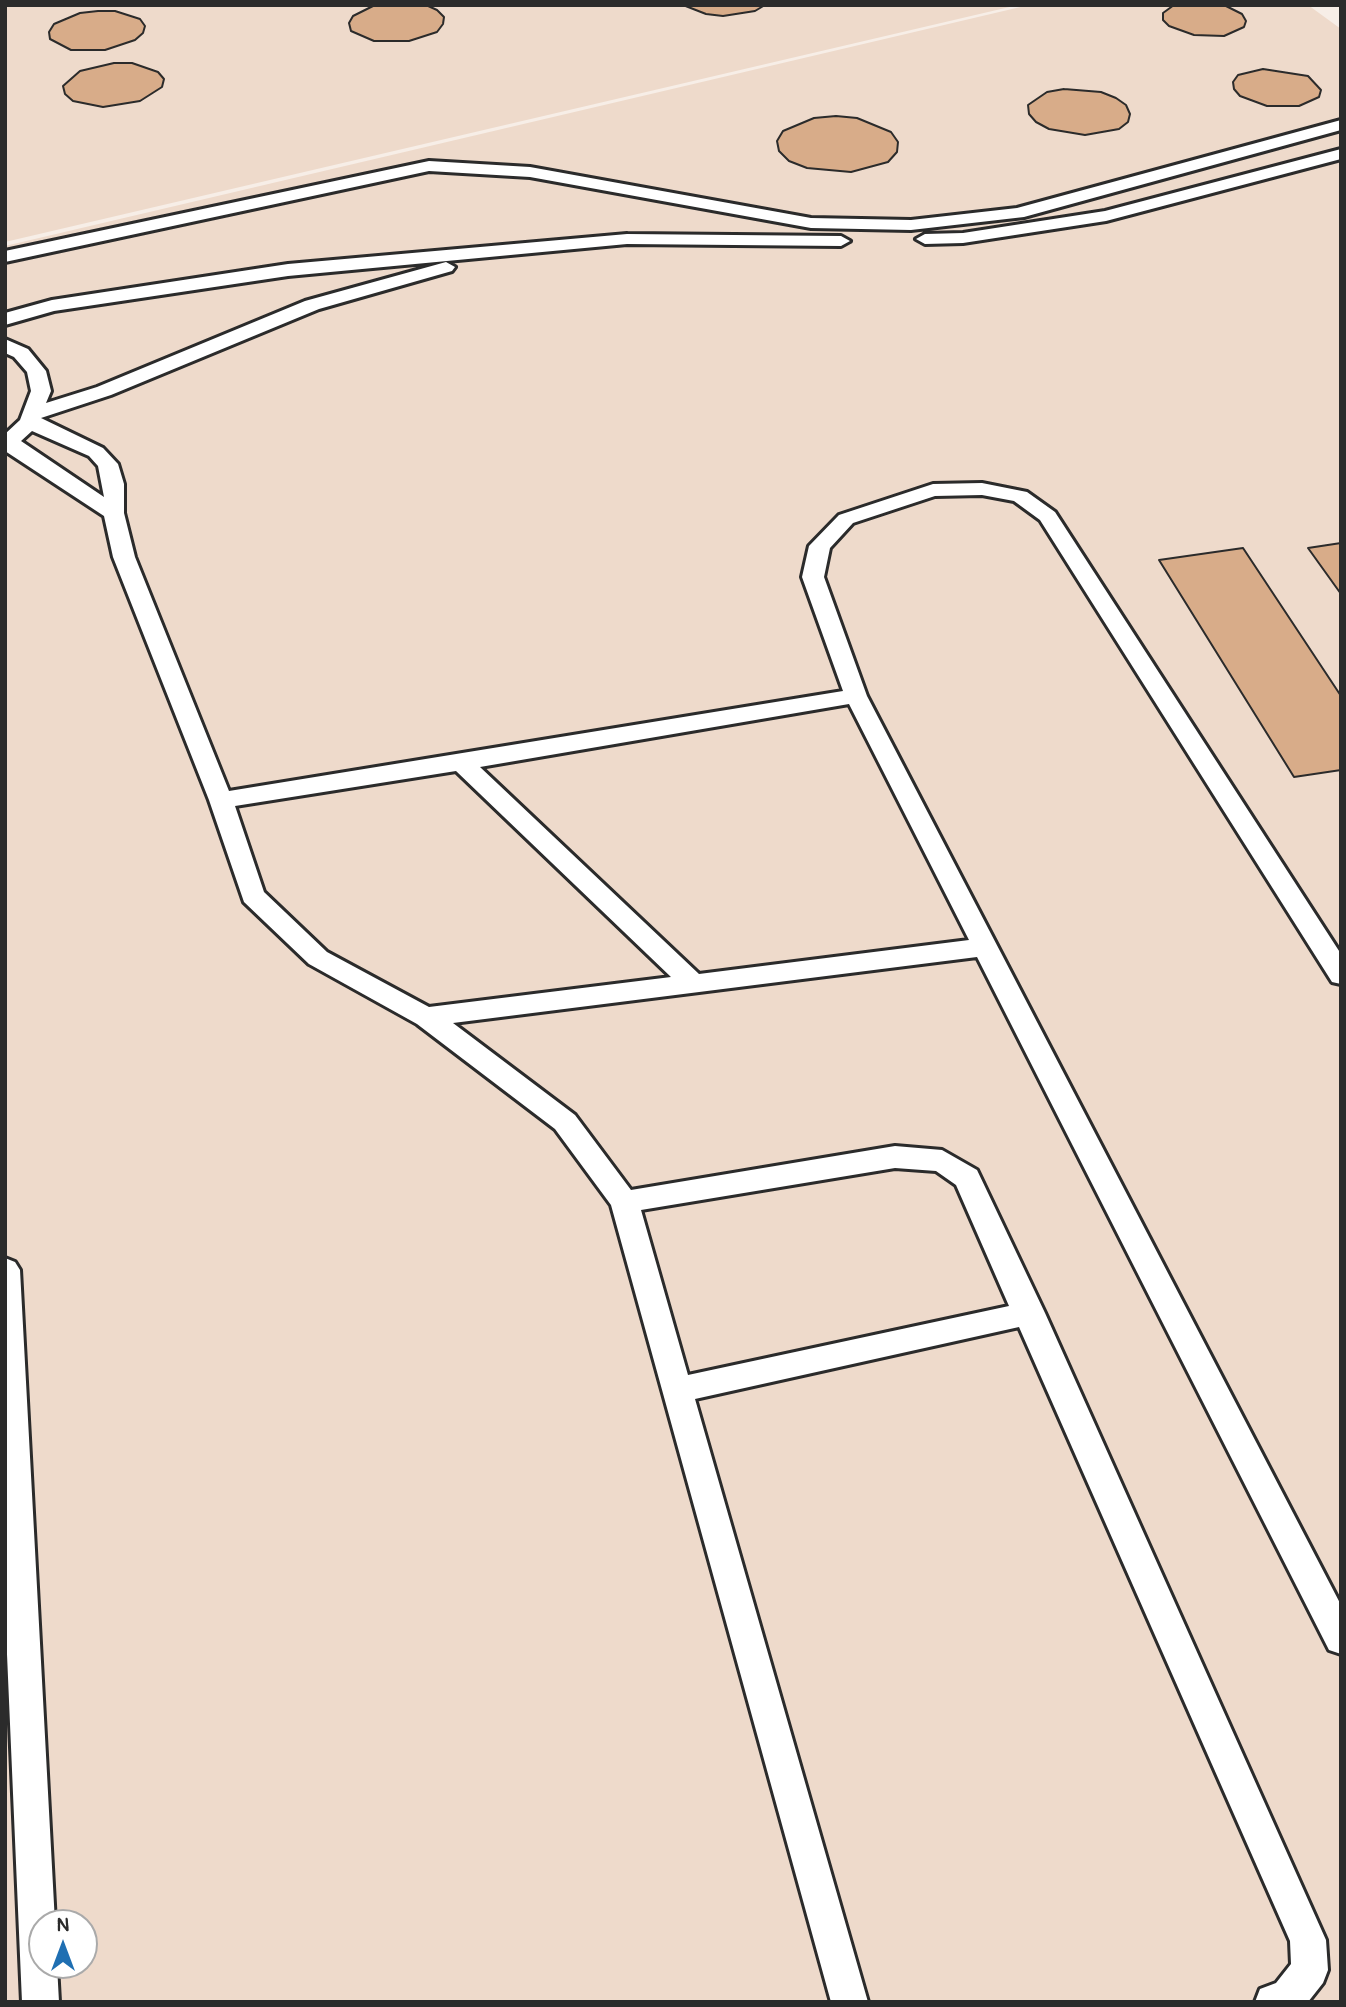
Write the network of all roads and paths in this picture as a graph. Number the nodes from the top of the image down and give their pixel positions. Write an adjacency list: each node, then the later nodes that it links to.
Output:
1 (1341, 125): 4 (lane)
2 (1341, 154): 3 (lane)
3 (508, 249): 5 (lane); 7 (lane)
4 (5, 257)
5 (5, 319)
6 (5, 345): 7 (lane)
7 (32, 417): 8 (lane); 9 (lane)
8 (7, 444): 9 (lane)
9 (114, 513): 12 (lane)
10 (856, 696): 11 (lane); 13 (lane); 14 (lane)
11 (461, 763): 12 (lane); 15 (lane)
12 (221, 800): 16 (lane)
13 (985, 947): 15 (lane); 22 (lane)
14 (1341, 975)
15 (694, 984): 16 (lane)
16 (426, 1017): 17 (lane)
17 (624, 1202): 19 (lane); 20 (lane)
18 (5, 1270): 21 (lane)
19 (1030, 1313): 20 (lane); 25 (lane)
20 (675, 1391): 24 (lane)
21 (13, 1596): 23 (lane)
22 (1341, 1639)
23 (41, 2002)
24 (850, 2002)
25 (1273, 2002)

